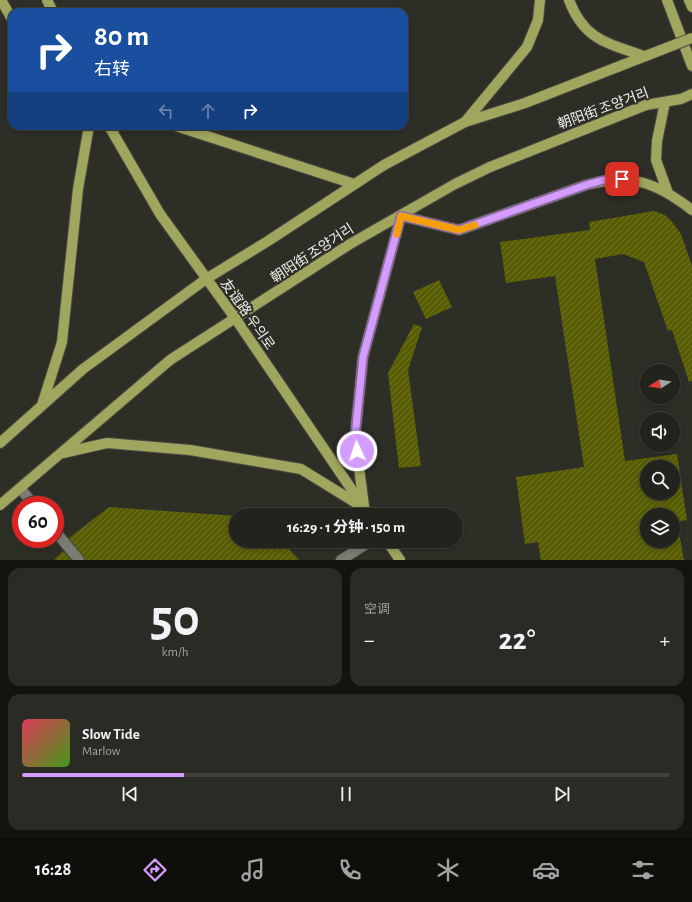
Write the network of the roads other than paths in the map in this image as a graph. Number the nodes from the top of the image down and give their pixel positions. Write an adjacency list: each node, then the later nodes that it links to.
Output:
1 (1, 0): 7 (main road)
2 (540, 0): 13 (main road)
3 (569, 0): 9 (main road)
4 (667, 0): 10 (main road)
5 (689, 0): 6 (main road)
6 (692, 7)
7 (8, 12)
8 (692, 38): 9 (main road, bridge)
9 (644, 56): 13 (main road)
10 (692, 66)
11 (692, 94): 12 (main road, 朝阳街 조양거리)
12 (665, 102): 18 (main road); 20 (main road, 朝阳街 조양거리)
13 (465, 122): 17 (main road)
14 (88, 130): 23 (main road)
15 (111, 130): 21 (main road, 友谊路 우의로)
16 (188, 130): 17 (main road)
17 (354, 184): 21 (main road)
18 (668, 193): 19 (main road); 20 (main road)
19 (692, 210)
20 (401, 216): 22 (main road, 朝阳街 조양거리); 31 (main road)
21 (206, 279): 22 (main road, 友谊路 우의로); 23 (main road)
22 (235, 318): 25 (main road, 朝阳街 조양거리); 30 (main road, 友谊路 우의로)
23 (41, 406): 24 (main road)
24 (0, 443)
25 (61, 454): 26 (main road, 朝阳街 조양거리); 29 (main road)
26 (20, 488): 27 (street); 28 (main road, 朝阳街 조양거리)
27 (27, 496)
28 (0, 505)
29 (360, 508)
30 (363, 508)
31 (365, 508)
32 (64, 542): 35 (street)
33 (360, 548): 36 (street)
34 (392, 548): 37 (main road)
35 (79, 560)
36 (340, 560)
37 (400, 560)

